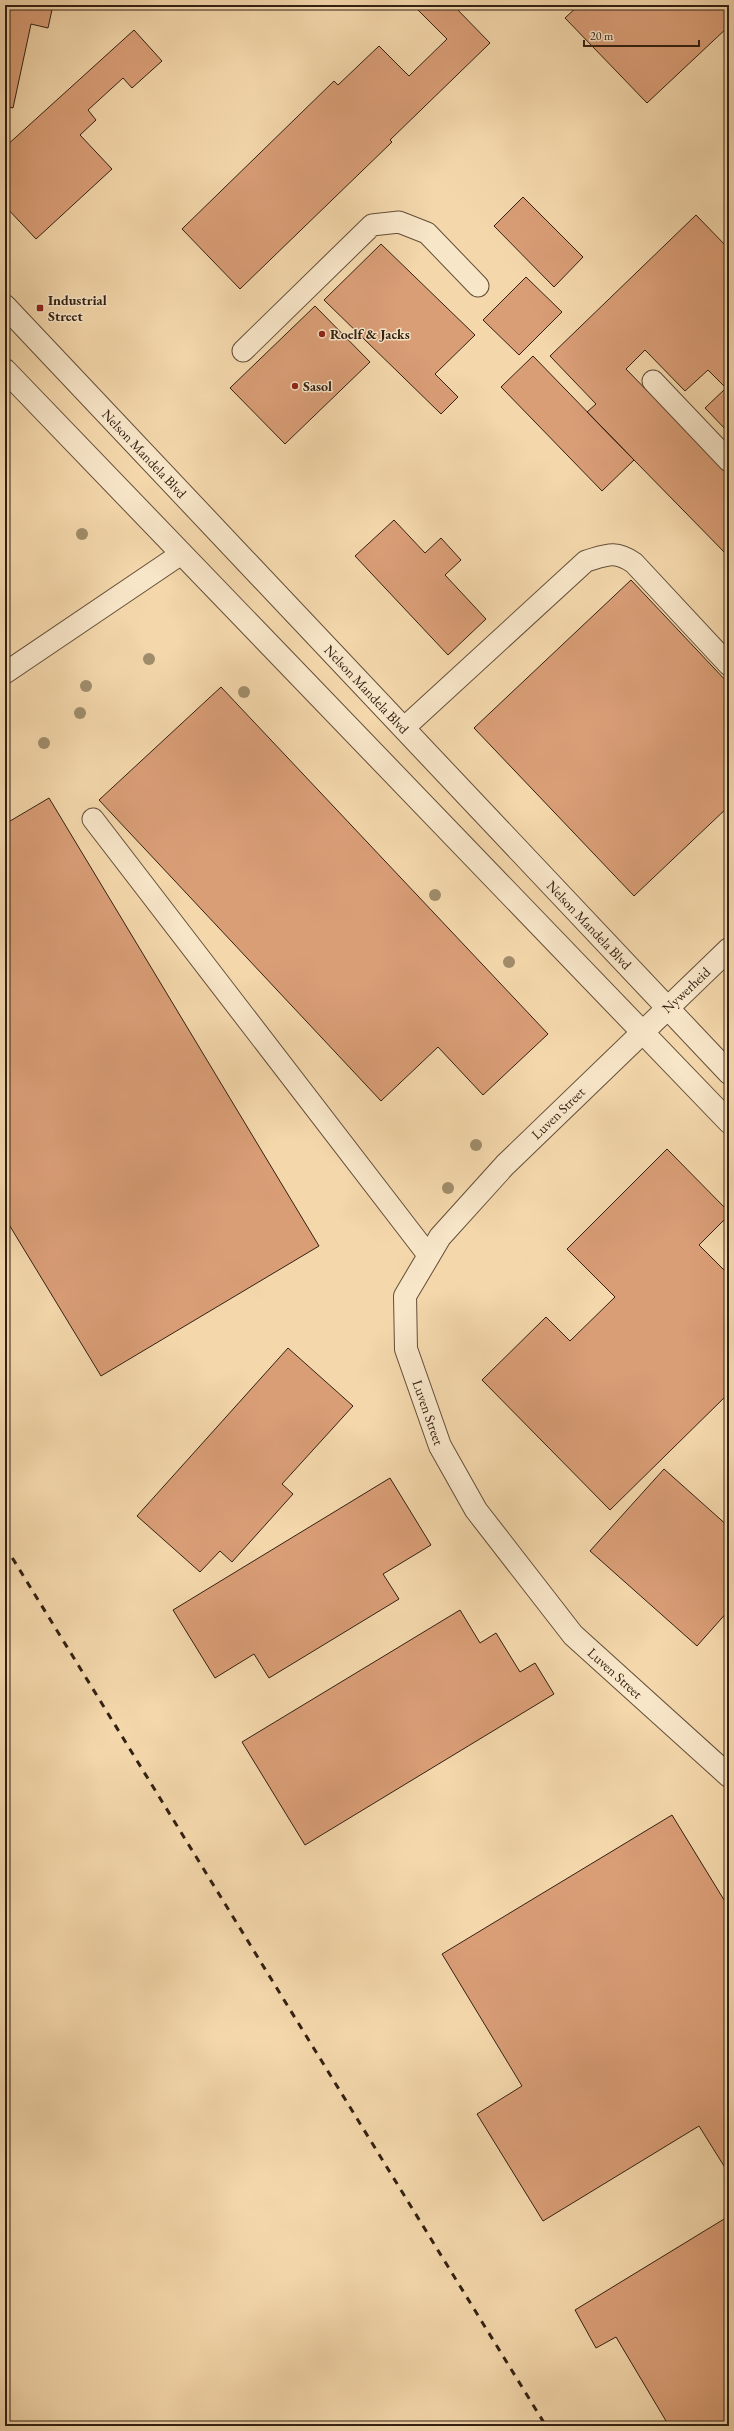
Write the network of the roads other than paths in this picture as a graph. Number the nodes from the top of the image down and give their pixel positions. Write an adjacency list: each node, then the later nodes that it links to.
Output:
1 (478, 286): 3 (lane)
2 (5, 306): 10 (street, Nelson Mandela Blvd)
3 (243, 352)
4 (5, 370): 7 (street)
5 (653, 381): 6 (lane)
6 (729, 461)
7 (181, 554): 9 (lane); 14 (street)
8 (729, 666): 10 (lane)
9 (5, 673)
10 (404, 728): 13 (street, Nelson Mandela Blvd)
11 (93, 819): 17 (lane)
12 (729, 949): 13 (street, Nywerheid)
13 (667, 1008): 14 (street, Nywerheid); 15 (street, Nelson Mandela Blvd)
14 (643, 1031): 16 (street); 17 (street, Luven Street)
15 (729, 1073)
16 (729, 1122)
17 (429, 1256): 18 (street, Luven Street)
18 (729, 1776)

